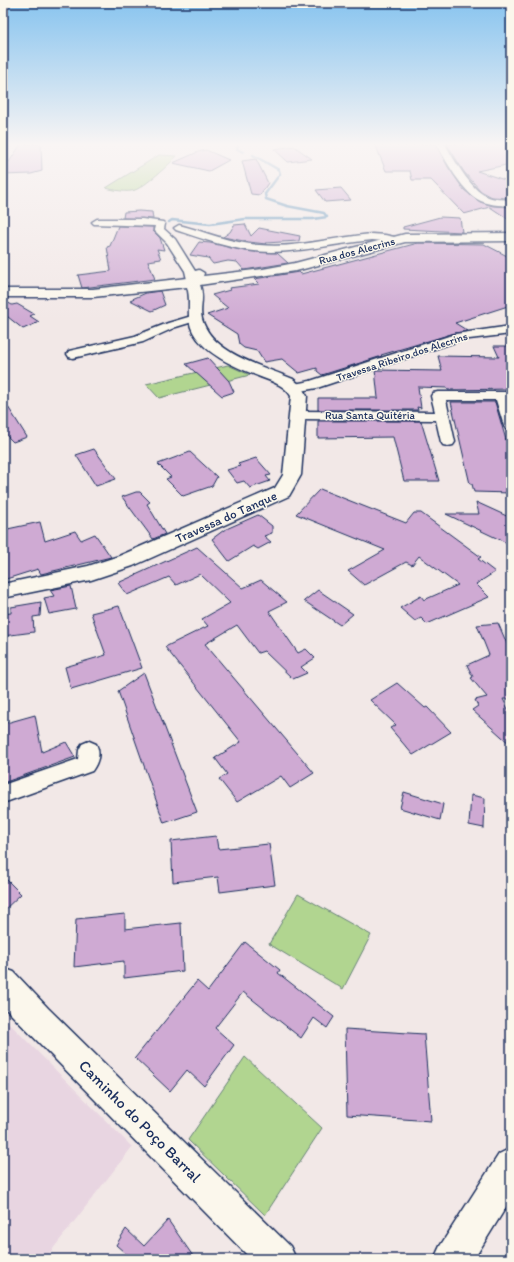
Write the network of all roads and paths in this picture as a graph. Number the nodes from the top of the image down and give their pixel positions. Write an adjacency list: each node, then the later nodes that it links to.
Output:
1 (97, 222): 5 (street)
2 (179, 228): 4 (street)
3 (511, 237): 4 (street, Rua dos Alecrins)
4 (395, 240): 6 (street, Rua dos Alecrins)
5 (194, 275): 6 (street, Rua dos Alecrins); 7 (street, Rua dos Alecrins); 9 (street)
6 (228, 277): 9 (street, Rua dos Alecrins)
7 (161, 286): 8 (street); 9 (street)
8 (3, 293)
9 (196, 297): 10 (street)
10 (195, 318): 12 (street); 13 (street)
11 (511, 330): 13 (street, Travessa Ribeiro dos Alecrins)
12 (73, 354)
13 (294, 388): 15 (street, Travessa do Tanque)
14 (506, 396): 16 (street); 17 (street)
15 (298, 415): 16 (street, Rua Santa Quitéria); 19 (street, Travessa do Tanque)
16 (441, 416): 18 (street)
17 (511, 426)
18 (448, 442)
19 (3, 591)
20 (89, 750): 21 (street)
21 (3, 794)
22 (3, 983): 24 (street, Caminho do Poço Barral)
23 (511, 1166): 25 (street)
24 (277, 1259)
25 (453, 1259)

